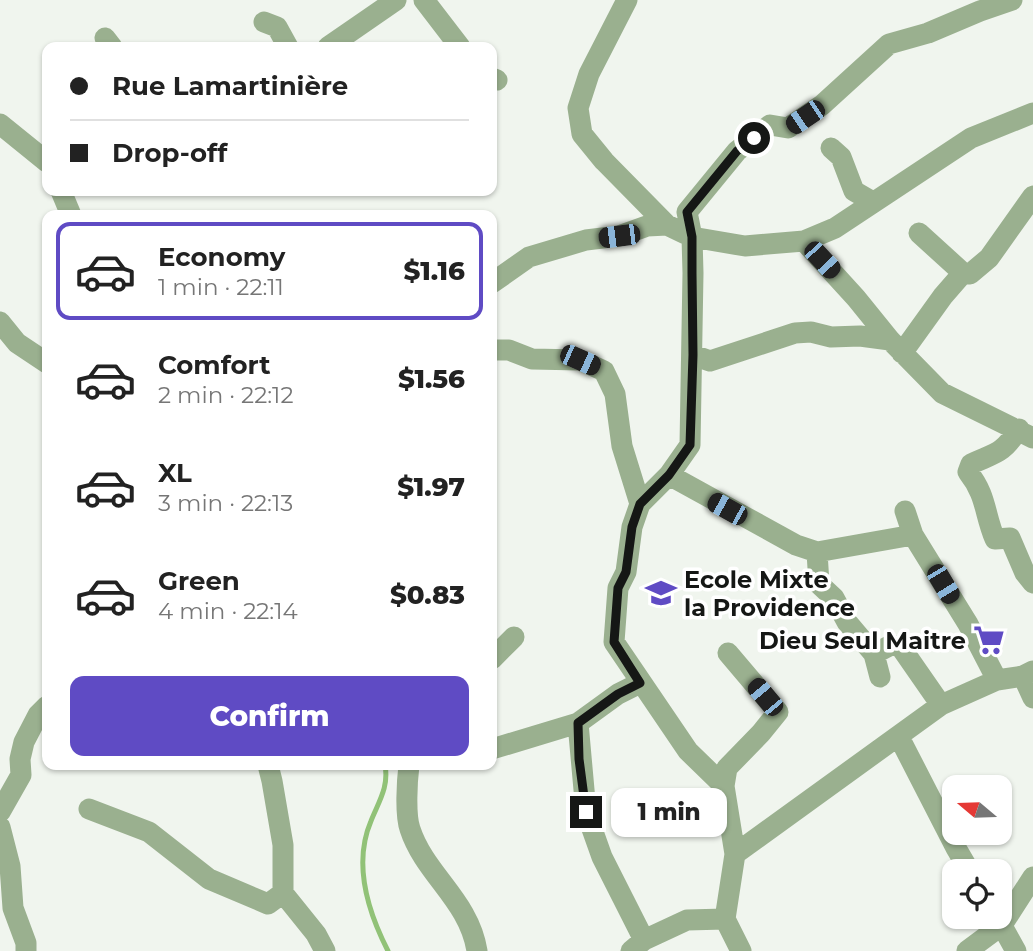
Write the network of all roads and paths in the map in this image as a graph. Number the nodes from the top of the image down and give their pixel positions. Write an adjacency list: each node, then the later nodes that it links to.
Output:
1 (396, 0): 8 (street)
2 (424, 0): 9 (street)
3 (626, 0): 16 (street)
4 (1012, 0): 5 (street)
5 (971, 5): 18 (street)
6 (264, 22): 7 (street)
7 (285, 42)
8 (335, 42)
9 (456, 42)
10 (1033, 113): 15 (street)
11 (0, 124): 13 (street)
12 (831, 148): 15 (street)
13 (42, 158)
14 (1033, 196): 20 (street)
15 (873, 202): 19 (street)
16 (667, 225): 18 (street); 21 (street)
17 (919, 233): 20 (street)
18 (692, 237): 19 (street); 25 (street)
19 (804, 241): 23 (street)
20 (963, 273): 23 (street)
21 (497, 280)
22 (0, 322): 26 (street)
23 (896, 347): 25 (street); 27 (street)
24 (497, 350): 29 (street)
25 (693, 355): 28 (street)
26 (42, 360)
27 (1026, 434): 33 (street)
28 (669, 475): 29 (street); 32 (street)
29 (640, 504): 41 (street)
30 (905, 511): 31 (street)
31 (914, 535): 32 (street); 40 (street)
32 (817, 552): 37 (street)
33 (1033, 583)
34 (514, 637): 36 (street)
35 (728, 653): 50 (street)
36 (497, 654)
37 (874, 654): 39 (street); 43 (street)
38 (1028, 674): 40 (street); 42 (street)
39 (880, 677)
40 (997, 680): 43 (street)
41 (640, 683): 45 (street); 50 (street)
42 (1033, 698)
43 (940, 705): 46 (street)
44 (42, 711): 52 (street)
45 (578, 723): 47 (street); 62 (street)
46 (899, 737): 54 (street); 55 (street)
47 (497, 747)
48 (269, 770): 57 (street)
49 (410, 770): 65 (street)
50 (724, 786): 54 (street)
51 (89, 809): 57 (street)
52 (0, 812)
53 (0, 827): 63 (street)
54 (735, 854): 59 (street)
55 (962, 859)
56 (1033, 877): 58 (street)
57 (283, 893): 64 (street)
58 (1012, 905)
59 (725, 919): 62 (street); 66 (street)
60 (991, 929): 67 (street)
61 (1004, 929): 68 (street)
62 (638, 946)
63 (26, 951)
64 (325, 951)
65 (477, 951)
66 (741, 951)
67 (967, 951)
68 (1016, 951)

